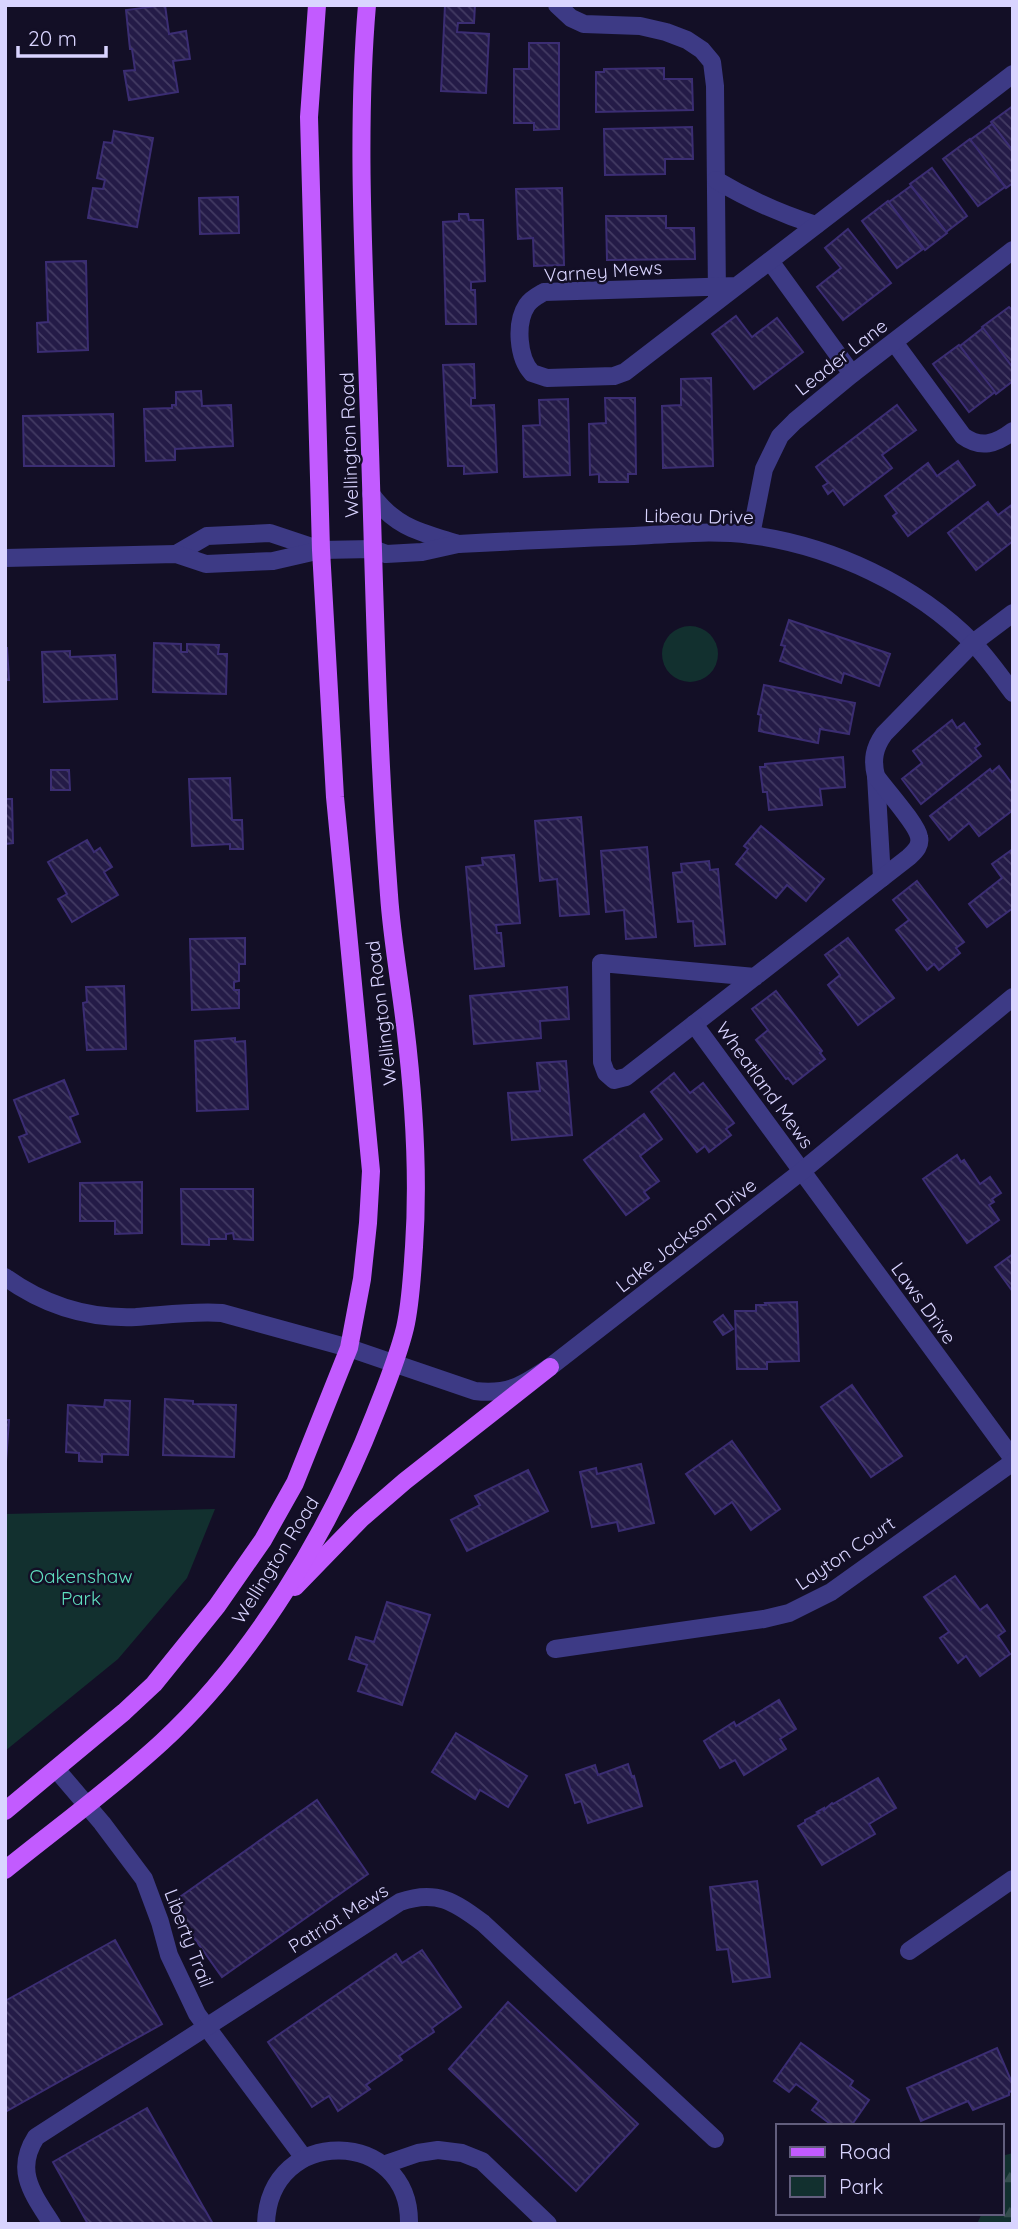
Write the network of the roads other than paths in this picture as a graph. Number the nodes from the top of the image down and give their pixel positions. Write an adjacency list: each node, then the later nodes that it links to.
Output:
1 (317, 5): 17 (main road, Wellington Road)
2 (367, 5): 13 (main road, Wellington Road)
3 (557, 5): 5 (street)
4 (1013, 74): 6 (street, Varney Mews)
5 (716, 180): 6 (street); 9 (street)
6 (816, 225): 8 (street, Varney Mews)
7 (1013, 250): 10 (street, Leader Lane)
8 (770, 261): 9 (street, Varney Mews); 11 (street)
9 (717, 294): 9 (street, Varney Mews)
10 (894, 342): 11 (street, Leader Lane); 12 (street)
11 (852, 374): 14 (street, Leader Lane)
12 (1013, 431)
13 (371, 494): 15 (street, Libeau Drive); 16 (main road, Wellington Road)
14 (751, 535): 15 (street, Libeau Drive); 21 (street, Libeau Drive)
15 (458, 544): 16 (street, Libeau Drive)
16 (373, 549): 17 (street, Libeau Drive); 31 (main road, Wellington Road)
17 (321, 550): 18 (street); 18 (street); 30 (main road, Wellington Road)
18 (176, 554): 19 (street)
19 (5, 558)
20 (1013, 613): 21 (street)
21 (973, 643): 22 (street, Libeau Drive); 23 (street)
22 (1013, 693)
23 (876, 776): 24 (street); 24 (street, Wheatland Mews)
24 (883, 878): 25 (street, Wheatland Mews)
25 (755, 977): 27 (street, Wheatland Mews); 27 (street, Wheatland Mews)
26 (1013, 998): 28 (street, Lake Jackson Drive)
27 (694, 1024): 28 (street, Wheatland Mews)
28 (802, 1171): 32 (street, Lake Jackson Drive); 33 (street, Laws Drive)
29 (5, 1277): 30 (street, Lake Jackson Drive)
30 (349, 1348): 31 (street, Lake Jackson Drive); 36 (main road, Wellington Road)
31 (395, 1363): 32 (street, Lake Jackson Drive); 34 (main road, Wellington Road)
32 (550, 1367): 34 (main road)
33 (1013, 1460): 35 (street, Layton Court)
34 (275, 1607): 37 (main road, Wellington Road)
35 (555, 1649)
36 (55, 1769): 37 (street, Liberty Trail); 38 (main road, Wellington Road)
37 (86, 1805): 39 (main road, Wellington Road); 42 (street, Liberty Trail)
38 (5, 1811)
39 (5, 1870)
40 (1013, 1879): 41 (street)
41 (909, 1951)
42 (206, 2027): 43 (street, Patriot Mews); 44 (street, Liberty Trail); 46 (street, Patriot Mews)
43 (715, 2139)
44 (304, 2158): 45 (street); 47 (street)
45 (383, 2165): 48 (street); 49 (street)
46 (52, 2224)
47 (266, 2224)
48 (409, 2224)
49 (548, 2224)

